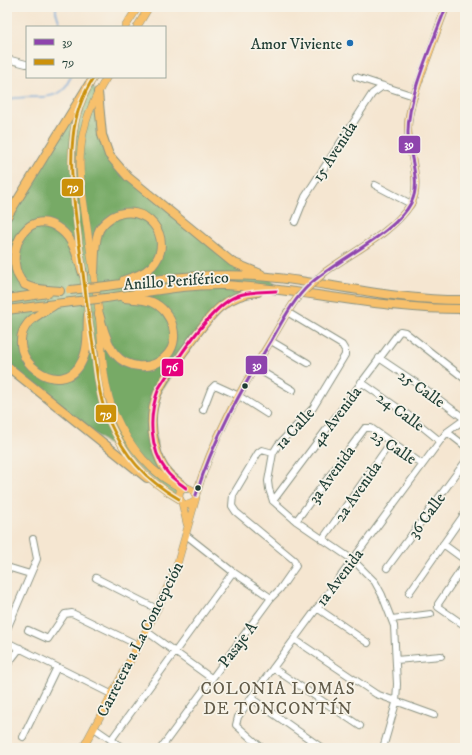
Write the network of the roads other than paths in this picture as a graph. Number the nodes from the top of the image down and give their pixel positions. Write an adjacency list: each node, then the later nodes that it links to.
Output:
1 (138, 7): 4 (main road)
2 (149, 7): 5 (main road)
3 (446, 7): 13 (main road)
4 (126, 26)
5 (138, 26)
6 (7, 59): 7 (street)
7 (26, 64)
8 (356, 77): 11 (street)
9 (106, 78): 12 (main road)
10 (91, 80): 16 (highway); 19 (main road)
11 (383, 86): 13 (street); 17 (street, 15 Avenida)
12 (98, 92): 18 (main road); 20 (highway)
13 (414, 96): 15 (main road)
14 (375, 186): 15 (street)
15 (411, 204): 30 (main road, bridge)
16 (7, 217)
17 (295, 222)
18 (94, 273): 21 (highway); 31 (main road)
19 (83, 274): 22 (highway); 32 (main road)
20 (269, 277): 21 (highway, Anillo Periférico); 26 (highway, Anillo Periférico)
21 (110, 285): 22 (highway, Anillo Periférico, bridge)
22 (60, 291): 25 (highway, Anillo Periférico)
23 (280, 291): 24 (highway, Anillo Periférico); 28 (highway, Anillo Periférico); 55 (highway)
24 (116, 296): 27 (highway, Anillo Periférico, bridge); 31 (highway)
25 (7, 300)
26 (465, 300)
27 (56, 304): 29 (highway, Anillo Periférico); 32 (highway)
28 (465, 309)
29 (7, 310)
30 (287, 312): 33 (main road); 50 (street, 1a Calle)
31 (99, 314): 55 (main road)
32 (88, 315): 54 (main road)
33 (271, 341): 35 (street); 37 (main road)
34 (379, 358): 38 (street, 4a Avenida); 39 (street, 4a Avenida); 44 (street, 25 Calle)
35 (308, 363)
36 (7, 366): 54 (highway)
37 (254, 367): 40 (street); 41 (main road)
38 (465, 379)
39 (361, 382): 47 (street, 24 Calle); 58 (street, 4a Avenida)
40 (293, 390)
41 (239, 396): 42 (street); 43 (street); 53 (main road)
42 (203, 410)
43 (268, 414)
44 (465, 419): 46 (street, 1a Avenida)
45 (365, 428): 48 (street, 23 Calle); 60 (street, 3a Avenida)
46 (447, 432): 47 (street, 1a Avenida); 49 (street)
47 (440, 441): 52 (street, 1a Avenida)
48 (391, 442): 52 (street, 23 Calle); 64 (street, 2a Avenida)
49 (465, 446)
50 (273, 453): 58 (street); 75 (street, 1a Calle)
51 (465, 462): 70 (street, 36 Calle)
52 (422, 464): 66 (street, 1a Avenida)
53 (203, 472): 55 (main road); 56 (main road, Carretera a La Concepción)
54 (147, 478): 57 (main road)
55 (186, 488): 56 (main road); 57 (main road)
56 (195, 499): 57 (main road); 61 (main road, Carretera a La Concepción)
57 (180, 501): 61 (main road, Carretera a La Concepción)
58 (273, 501): 60 (street)
59 (465, 513): 65 (street)
60 (296, 521): 64 (street)
61 (188, 526): 62 (main road, Carretera a La Concepción)
62 (186, 535): 71 (street); 77 (main road, Carretera a La Concepción)
63 (34, 539): 72 (street)
64 (322, 540): 66 (street)
65 (443, 544): 67 (street); 74 (street)
66 (353, 560): 76 (street, 1a Avenida); 79 (street)
67 (465, 560)
68 (465, 564): 80 (street)
69 (7, 567): 72 (street)
70 (388, 568)
71 (233, 572): 75 (street); 89 (street)
72 (30, 574): 81 (street)
73 (96, 578): 77 (street)
74 (408, 593)
75 (271, 598): 95 (street, Pasaje A)
76 (316, 608): 84 (street, 1a Avenida); 86 (street)
77 (157, 609): 83 (main road, Carretera a La Concepción)
78 (431, 614): 79 (street)
79 (392, 619): 91 (street)
80 (465, 621)
81 (7, 628)
82 (28, 630): 87 (street)
83 (146, 631): 87 (main road, Carretera a La Concepción); 89 (street)
84 (294, 639): 94 (street, 1a Avenida); 98 (street)
85 (7, 642): 88 (street)
86 (368, 644)
87 (138, 645): 96 (main road, Carretera a La Concepción)
88 (20, 648): 92 (street); 93 (street)
89 (176, 651): 95 (street); 103 (street)
90 (442, 656): 91 (street)
91 (396, 660): 98 (street)
92 (7, 665)
93 (57, 667): 96 (street); 102 (street)
94 (272, 668): 97 (street, 1a Avenida); 100 (street)
95 (211, 678): 106 (street, Pasaje A)
96 (111, 694): 101 (main road, Carretera a La Concepción)
97 (251, 698): 107 (street, 1a Avenida); 108 (street)
98 (396, 703): 99 (street); 109 (street)
99 (434, 715)
100 (360, 726)
101 (94, 728): 103 (street); 104 (main road, Carretera a La Concepción)
102 (23, 737)
103 (111, 740): 105 (street)
104 (83, 748)
105 (124, 748)
106 (161, 748)
107 (262, 748)
108 (322, 748)
109 (383, 748)

